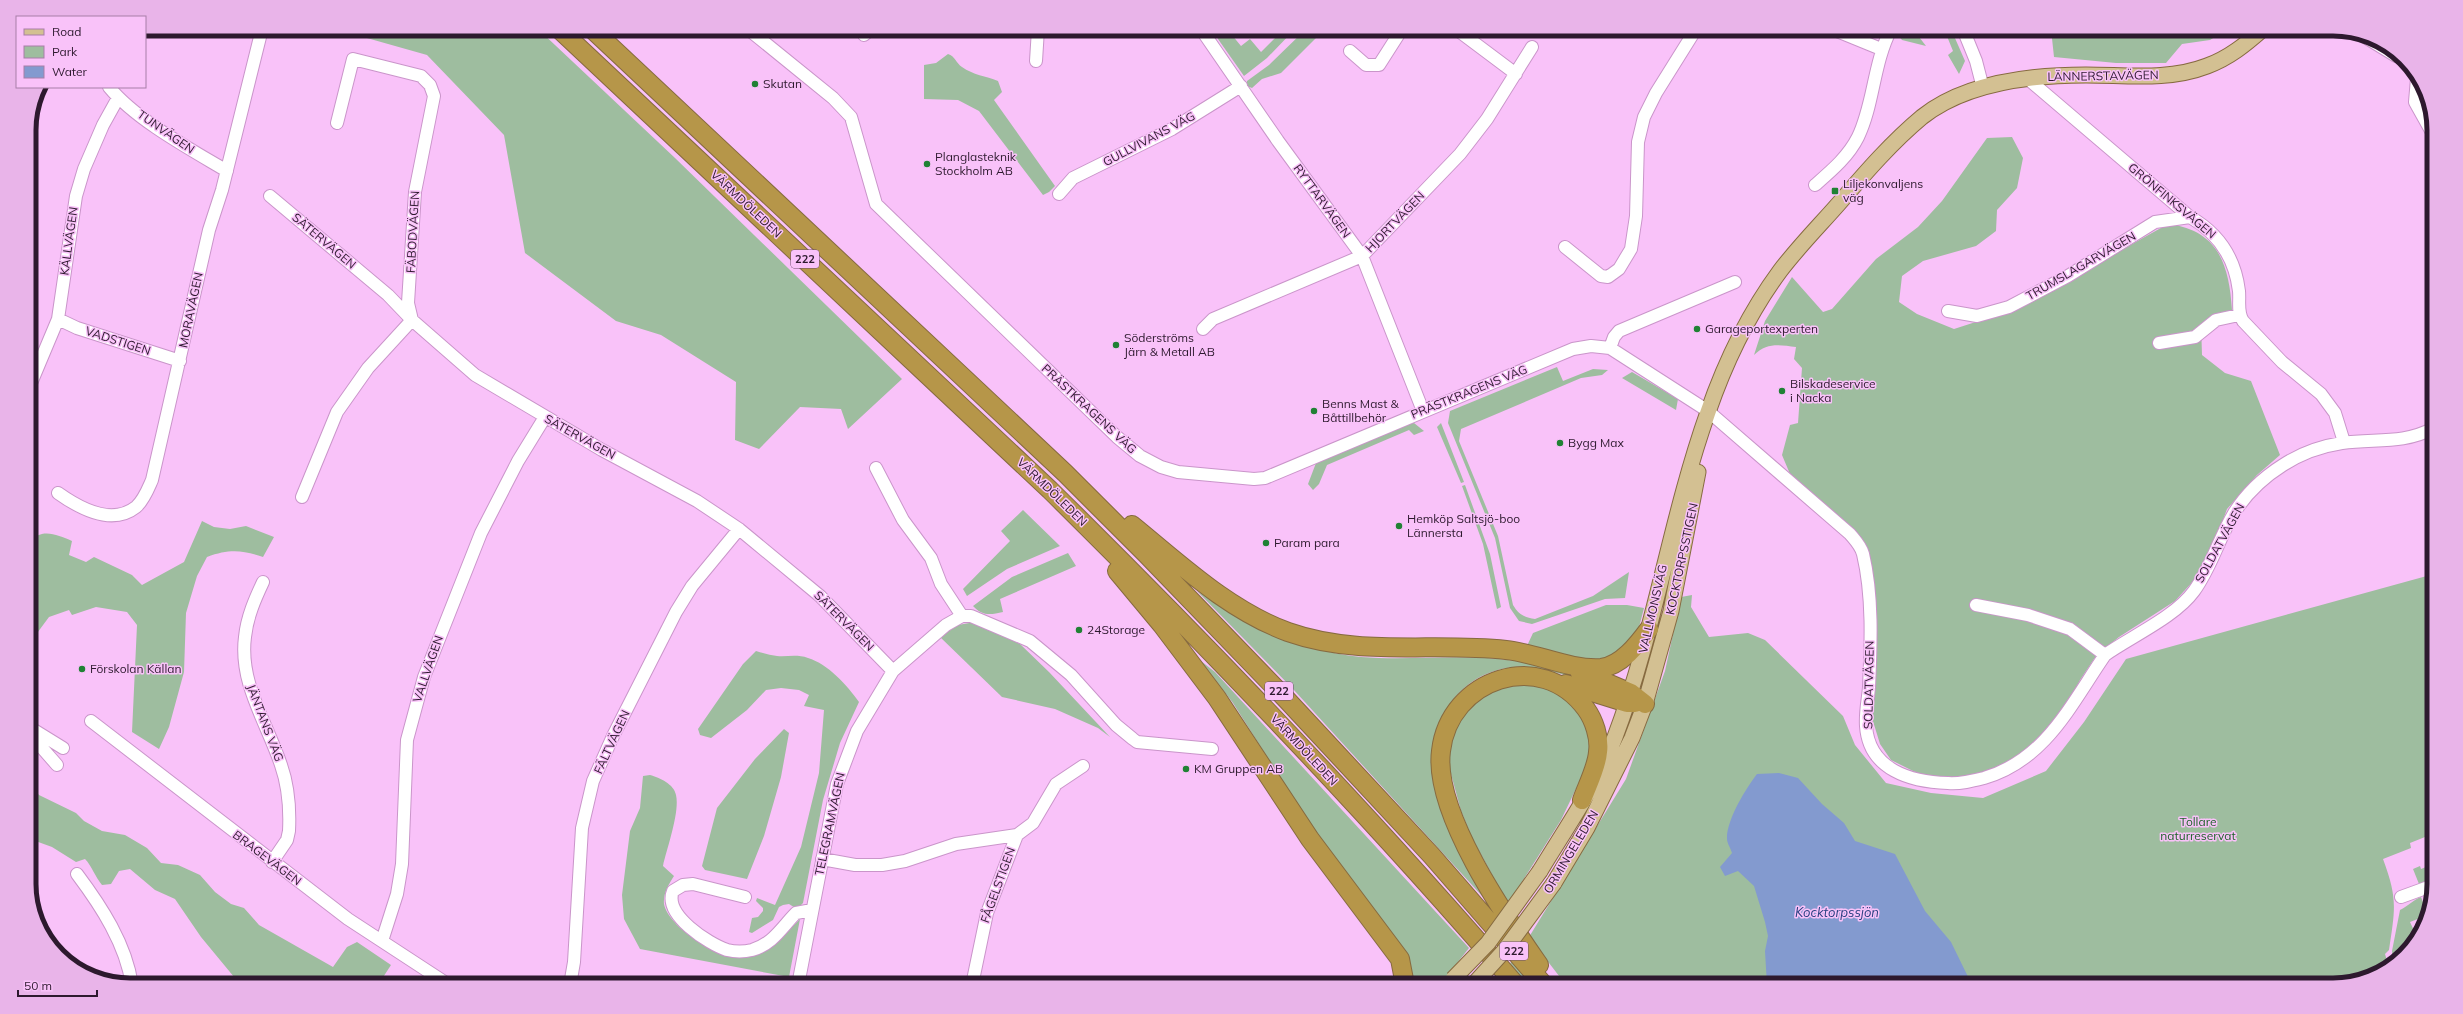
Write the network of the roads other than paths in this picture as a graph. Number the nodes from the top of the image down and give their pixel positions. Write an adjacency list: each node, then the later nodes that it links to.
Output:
1 (260, 36): 27 (street, MORAVÄGEN)
2 (566, 36): 51 (highway, VÄRMDÖLEDEN / 222)
3 (599, 36): 50 (highway, VÄRMDÖLEDEN / 222)
4 (757, 36): 44 (street, PRÄSTKRAGENS VÄG)
5 (1038, 36): 17 (street)
6 (1207, 36): 20 (street, RYTTARVÄGEN)
7 (1398, 36): 16 (street)
8 (1465, 36): 18 (street)
9 (1692, 36): 32 (street)
10 (1849, 36): 15 (street)
11 (1888, 36): 15 (street)
12 (1966, 36): 23 (street)
13 (2254, 36): 19 (main road, LÄNNERSTAVÄGEN)
14 (1532, 47): 18 (street, HJORTVÄGEN)
15 (1881, 49): 28 (street)
16 (1350, 51)
17 (1036, 61)
18 (1516, 74): 33 (street, HJORTVÄGEN)
19 (2028, 79): 23 (main road, LÄNNERSTAVÄGEN); 31 (street, GRÖNFINKSVÄGEN)
20 (1241, 86): 29 (street, GULLVIVANS VÄG); 33 (street, RYTTARVÄGEN)
21 (2416, 87): 26 (street)
22 (111, 88): 24 (street, TUNVÄGEN)
23 (1983, 88): 45 (main road, LÄNNERSTAVÄGEN)
24 (118, 98): 27 (street, TUNVÄGEN); 37 (street, KÄLLVÄGEN)
25 (337, 123): 38 (street, FÄBODVÄGEN)
26 (2427, 123)
27 (227, 171): 42 (street, MORAVÄGEN)
28 (1815, 185)
29 (1059, 194)
30 (270, 196): 38 (street, SÄTERVÄGEN)
31 (2190, 217): 35 (street, TRUMSLAGARVÄGEN); 36 (street, GRÖNFINKSVÄGEN)
32 (1565, 247)
33 (1362, 256): 39 (street, HJORTVÄGEN); 44 (street, RYTTARVÄGEN)
34 (1735, 282): 41 (street)
35 (1948, 311)
36 (2239, 315): 40 (street); 48 (street)
37 (58, 319): 42 (street, VADSTIGEN); 43 (street, KÄLLVÄGEN)
38 (412, 320): 46 (street, SÄTERVÄGEN); 53 (street)
39 (1203, 329)
40 (2159, 343)
41 (1610, 348): 44 (street, PRÄSTKRAGENS VÄG); 45 (street, PRÄSTKRAGENS VÄG)
42 (180, 361): 52 (street, MORAVÄGEN)
43 (36, 371)
44 (1422, 411)
45 (1708, 411): 58 (main road, VALLMONSVÄG); 59 (street, SOLDATVÄGEN); 63 (main road, KOCKTORPSSTIGEN)
46 (545, 417): 54 (street, SÄTERVÄGEN); 80 (street, VALLVÄGEN)
47 (2427, 430): 48 (street, SOLDATVÄGEN)
48 (2344, 442): 59 (street, SOLDATVÄGEN)
49 (876, 468): 57 (street)
50 (1065, 473): 60 (highway); 90 (highway, VÄRMDÖLEDEN / 222)
51 (1050, 490): 86 (highway); 89 (highway, VÄRMDÖLEDEN / 222)
52 (58, 493)
53 (302, 497)
54 (739, 529): 61 (street, SÄTERVÄGEN); 83 (street, FÄLTVÄGEN)
55 (263, 582): 74 (street, JÄNTANS VÄG)
56 (1976, 605): 59 (street)
57 (962, 616): 61 (street, TELEGRAMVÄGEN); 68 (street)
58 (1649, 630): 60 (highway); 63 (main road, VALLMONSVÄG)
59 (2105, 655)
60 (1545, 658): 63 (highway)
61 (893, 671): 73 (street, TELEGRAMVÄGEN)
62 (1550, 679): 63 (highway); 71 (highway); 91 (highway)
63 (1634, 700): 71 (main road, VALLMONSVÄG); 88 (main road, ORMINGELEDEN, bridge)
64 (91, 721): 74 (street, BRAGEVÄGEN)
65 (36, 731): 67 (street)
66 (36, 741): 69 (street)
67 (63, 748)
68 (1212, 749)
69 (57, 765)
70 (1083, 766): 72 (street, FÅGELSTIGEN)
71 (1582, 800): 87 (main road, ORMINGELEDEN, bridge)
72 (1017, 835): 73 (street); 85 (street, FÅGELSTIGEN)
73 (822, 859): 79 (street, TELEGRAMVÄGEN)
74 (272, 862): 80 (street, BRAGEVÄGEN)
75 (77, 874): 81 (street)
76 (2427, 888): 78 (street)
77 (745, 897): 79 (street)
78 (2401, 897)
79 (812, 910): 84 (street, TELEGRAMVÄGEN)
80 (382, 941): 82 (street, BRAGEVÄGEN)
81 (130, 978)
82 (439, 978)
83 (571, 978)
84 (799, 978)
85 (973, 978)
86 (1404, 978)
87 (1454, 978)
88 (1479, 978)
89 (1510, 978)
90 (1538, 978)
91 (1549, 978)

